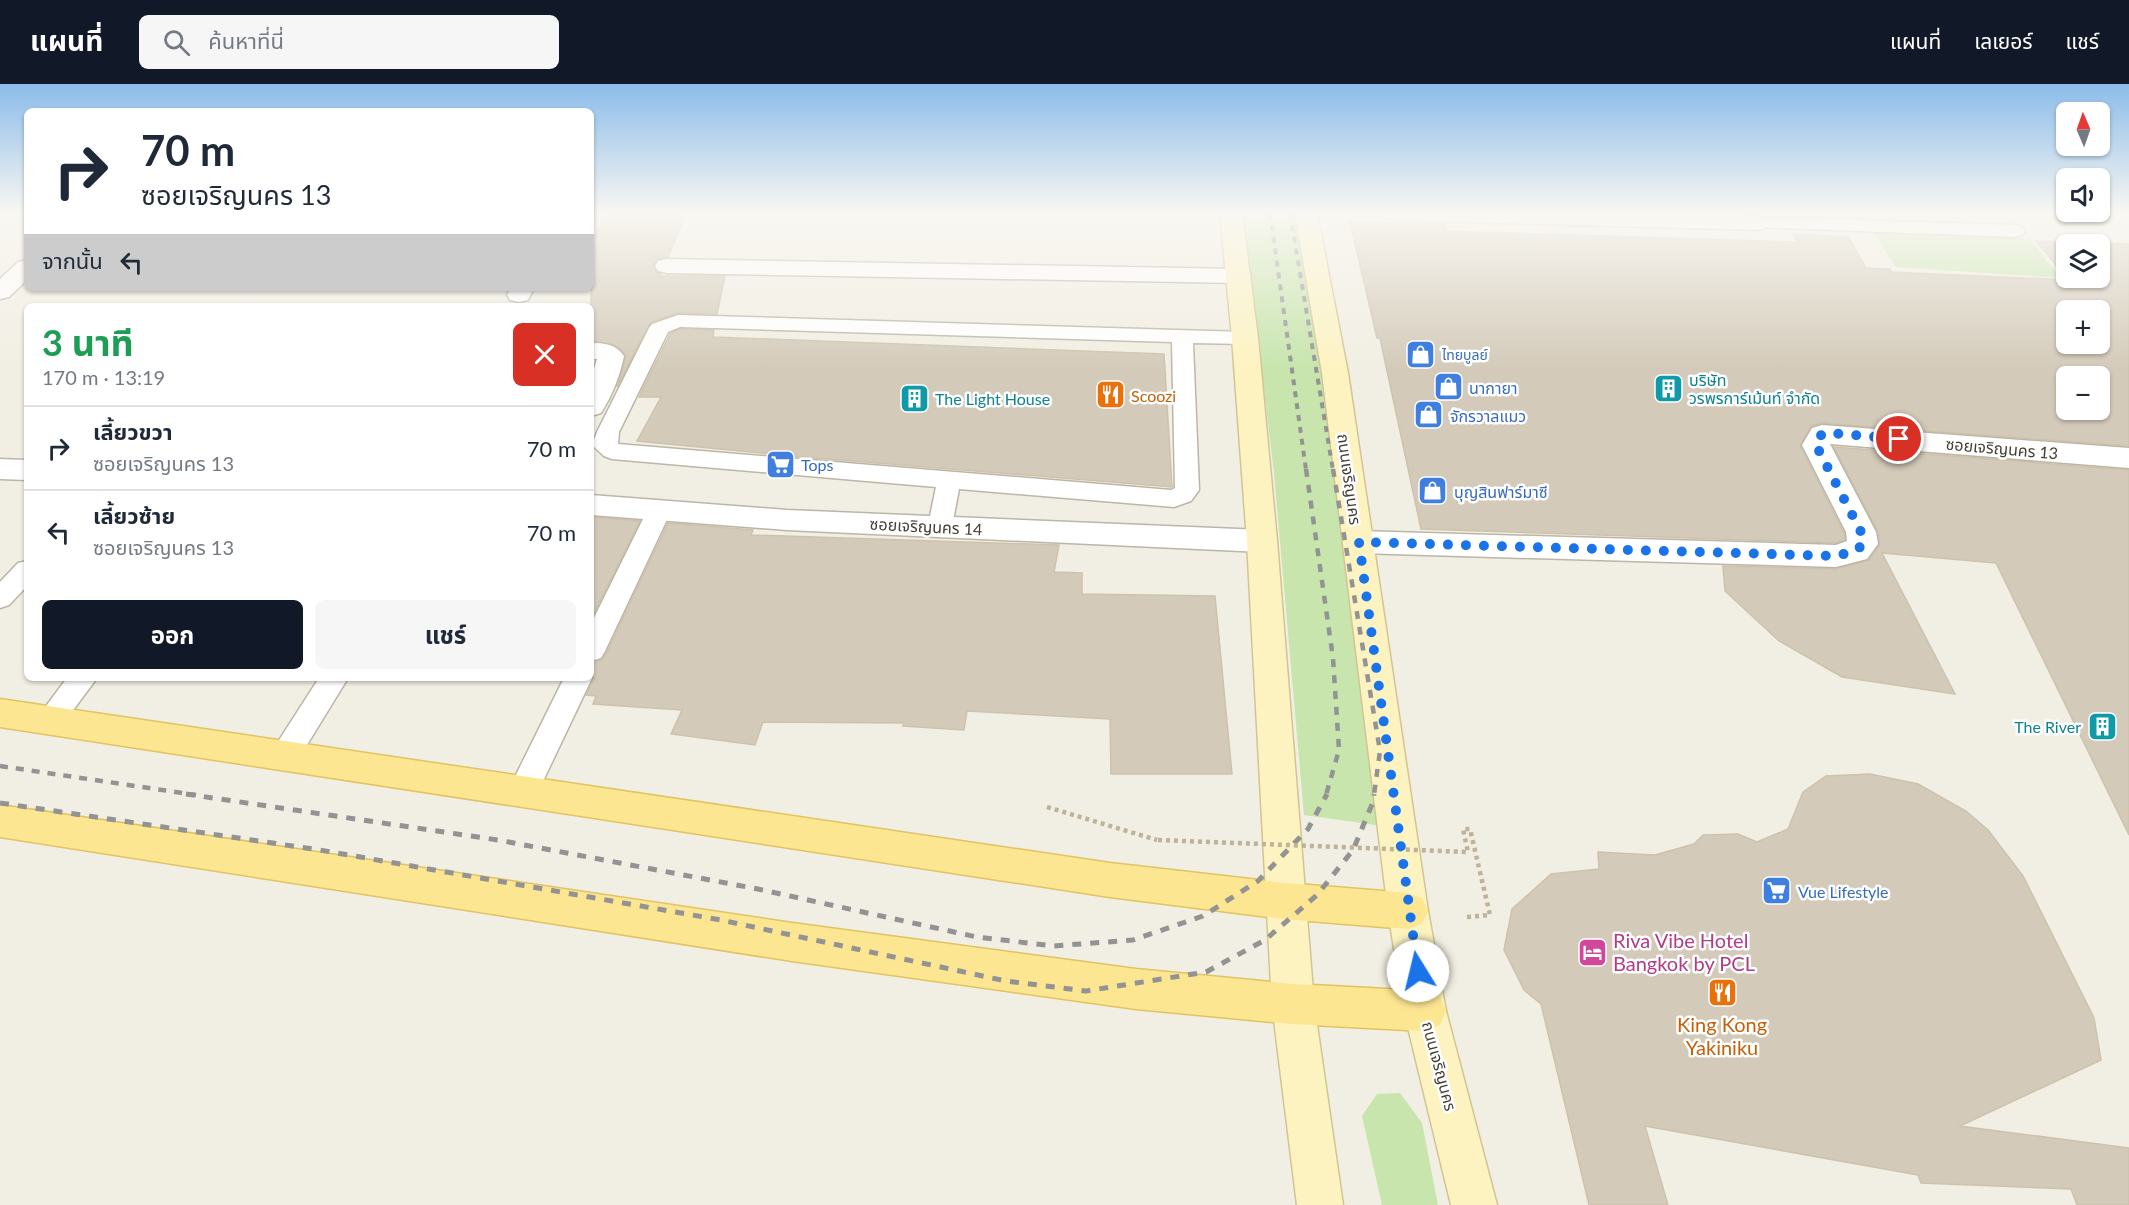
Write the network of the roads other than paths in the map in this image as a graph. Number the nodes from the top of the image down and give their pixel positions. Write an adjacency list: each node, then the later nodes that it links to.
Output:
1 (1238, 265): 5 (main road)
2 (1315, 265): 19 (main road, ถนนเจริญนคร)
3 (667, 266): 5 (street)
4 (24, 270): 6 (street)
5 (1239, 276): 8 (main road)
6 (0, 292)
7 (1182, 336): 8 (lane); 14 (lane); 14 (lane)
8 (1245, 338): 18 (main road)
9 (594, 351): 10 (street)
10 (594, 401)
11 (2129, 458): 19 (street, ซอยเจริญนคร 13)
12 (0, 469): 13 (street)
13 (24, 470)
14 (949, 481): 17 (lane)
15 (594, 505): 16 (street, ซอยเจริญนคร 14)
16 (659, 510): 17 (street, ซอยเจริญนคร 14); 22 (lane)
17 (940, 526): 18 (street, ซอยเจริญนคร 14)
18 (1262, 541): 31 (main road)
19 (1359, 542): 32 (main road, ถนนเจริญนคร)
20 (24, 573): 21 (lane)
21 (0, 598)
22 (594, 645)
23 (81, 681): 27 (lane)
24 (332, 681): 28 (lane)
25 (577, 681): 29 (lane)
26 (0, 713): 27 (main road)
27 (49, 720): 28 (main road)
28 (284, 757): 29 (main road)
29 (523, 791): 31 (main road)
30 (0, 821): 33 (main road)
31 (1284, 901): 32 (main road); 33 (main road)
32 (1408, 911): 34 (main road, ถนนเจริญนคร)
33 (1293, 1004): 34 (main road); 35 (main road)
34 (1425, 1011): 36 (main road, ถนนเจริญนคร)
35 (1320, 1205)
36 (1474, 1205)

